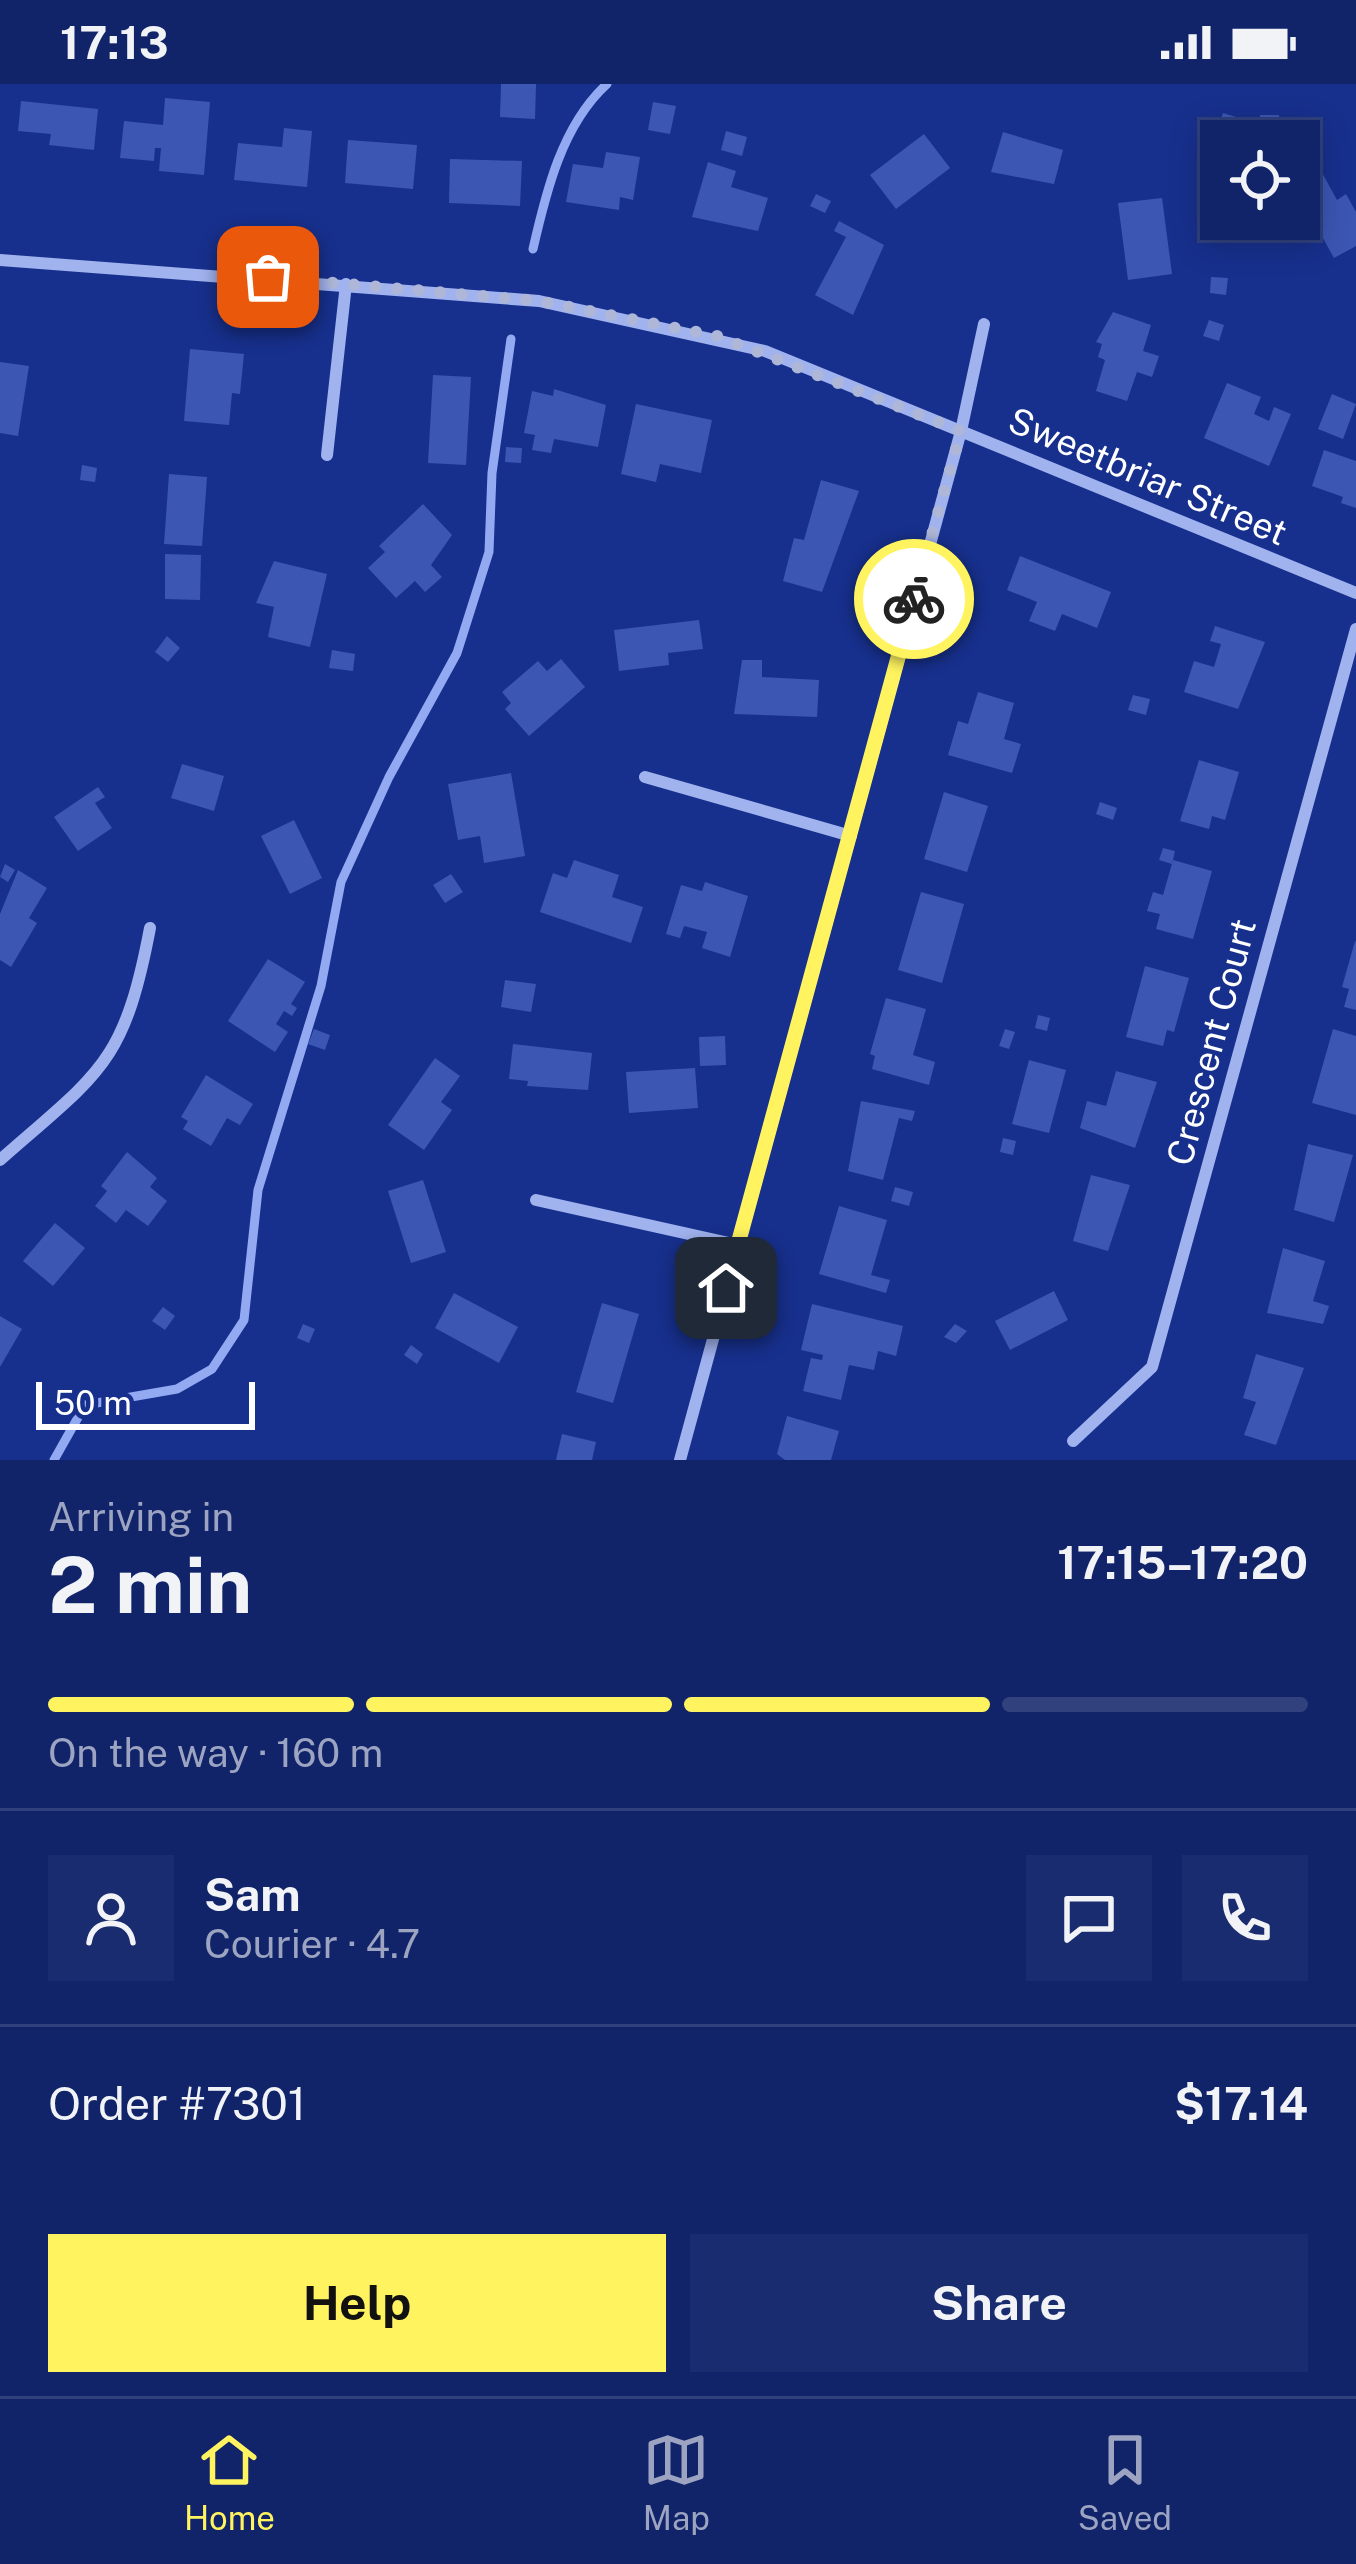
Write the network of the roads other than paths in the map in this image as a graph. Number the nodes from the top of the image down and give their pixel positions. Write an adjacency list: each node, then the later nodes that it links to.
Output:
1 (0, 260): 2 (street, Sweetbriar Street)
2 (346, 284): 4 (street, Sweetbriar Street); 5 (street)
3 (984, 324): 4 (street)
4 (961, 431): 6 (street, Sweetbriar Street); 9 (street)
5 (327, 455)
6 (1356, 593)
7 (1356, 629): 14 (street, Crescent Court)
8 (645, 777): 9 (street)
9 (851, 836): 13 (street)
10 (150, 928): 11 (street)
11 (0, 1160)
12 (536, 1200): 13 (street)
13 (738, 1245): 15 (street)
14 (1073, 1441)
15 (680, 1460)

